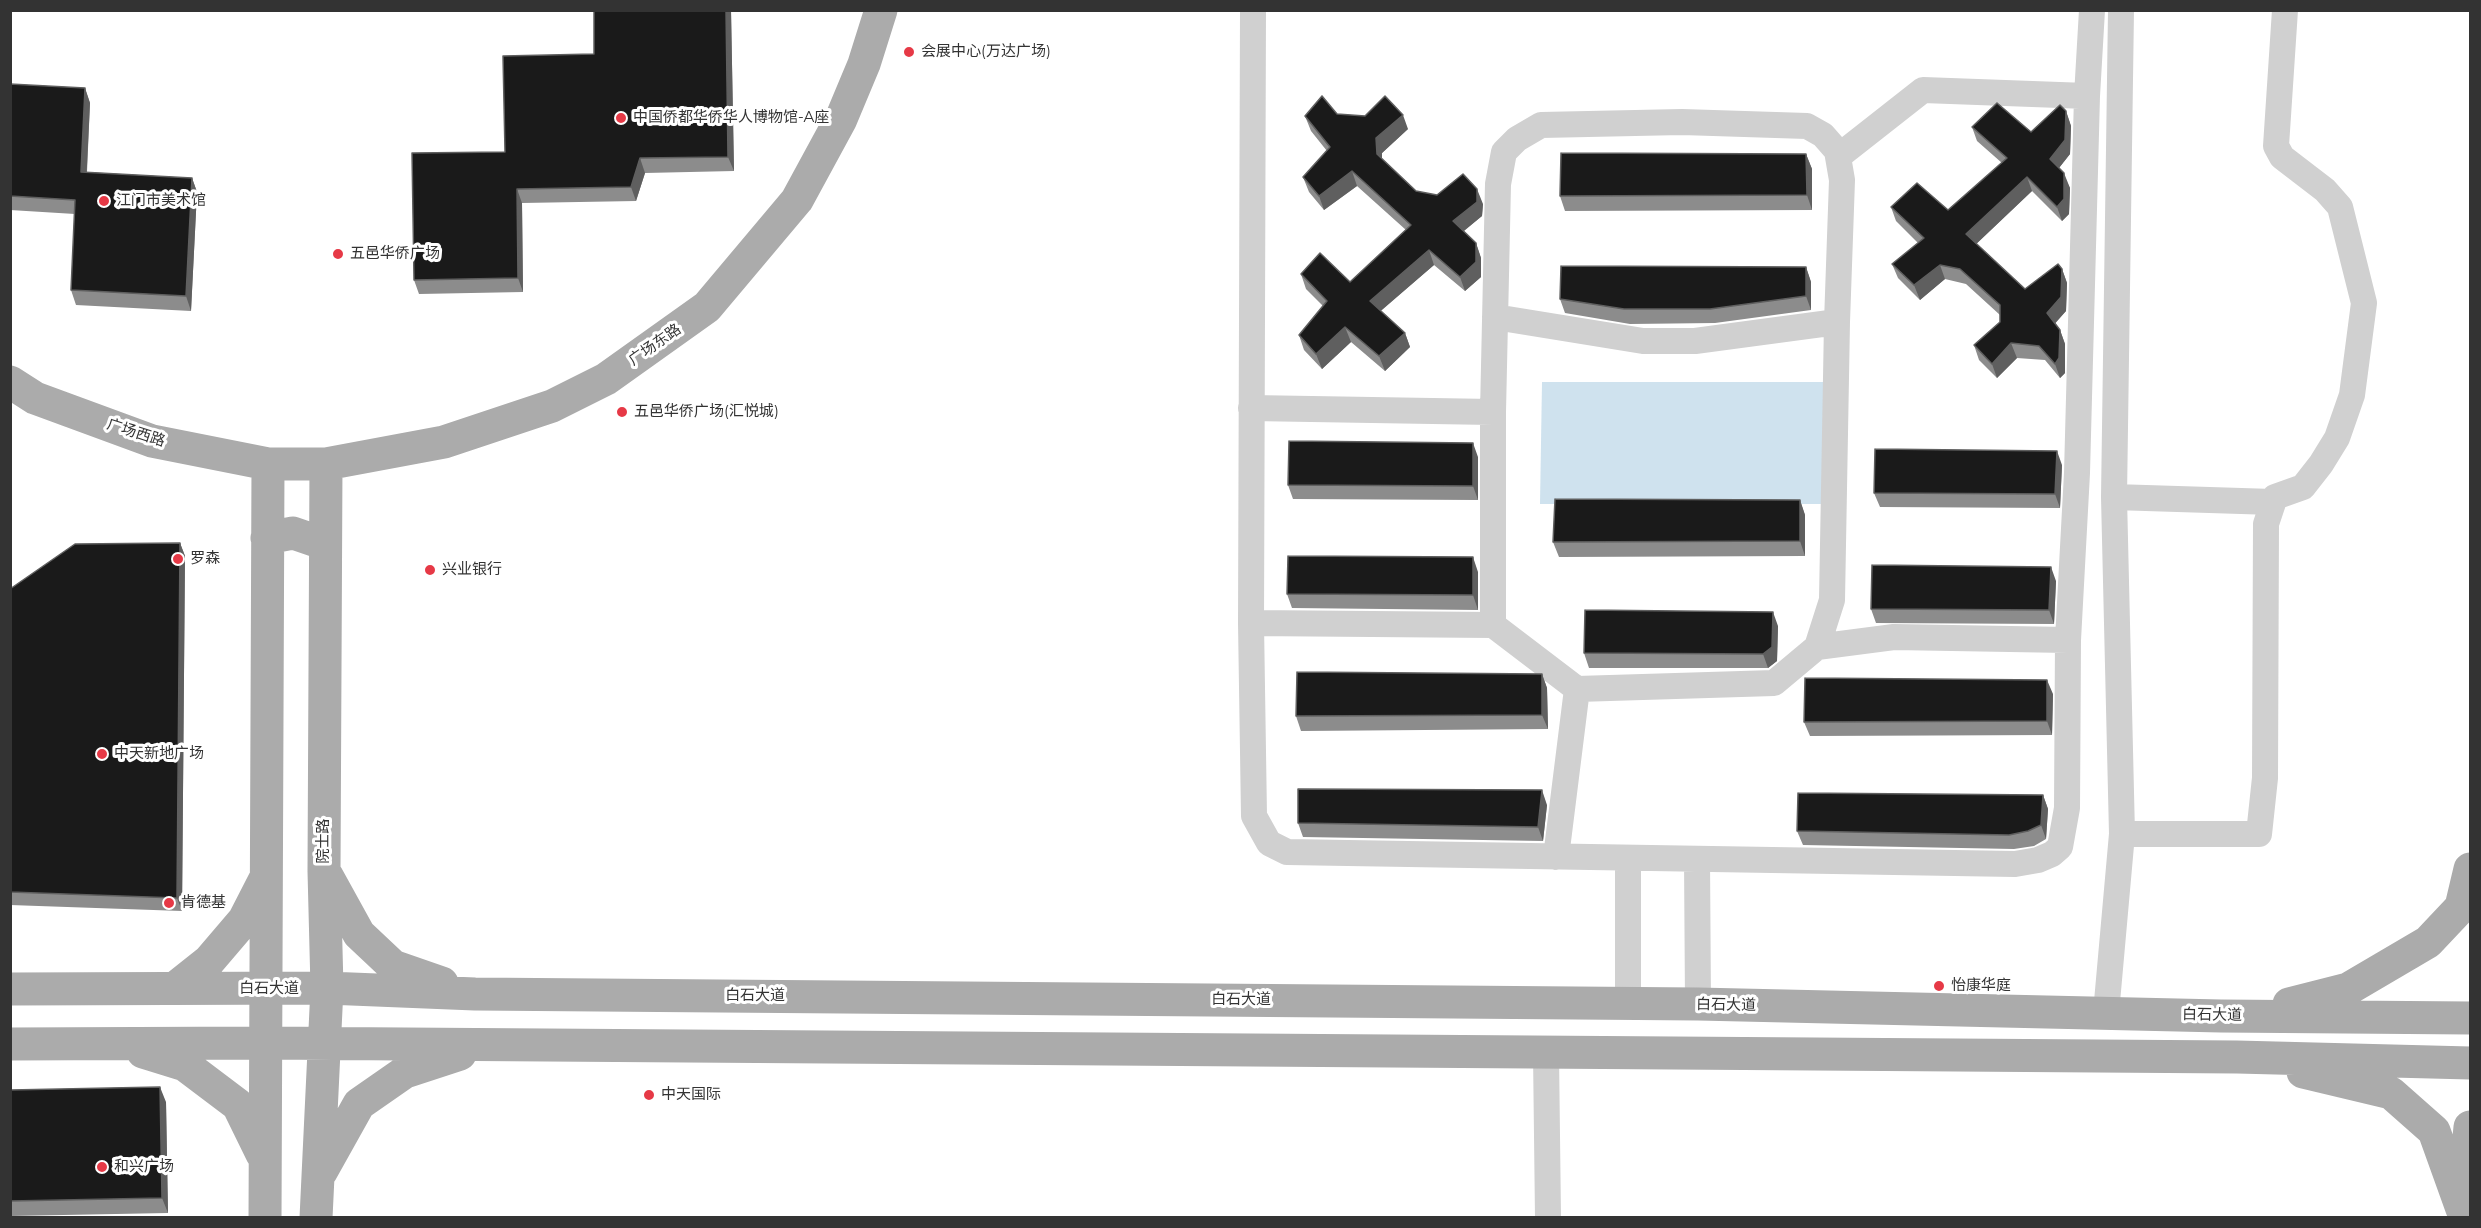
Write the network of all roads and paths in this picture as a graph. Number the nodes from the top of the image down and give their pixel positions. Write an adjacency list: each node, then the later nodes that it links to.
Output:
1 (881, 10): 14 (main road, 广场东路)
2 (1253, 10): 11 (street)
3 (2092, 10): 6 (street)
4 (2121, 10): 15 (street)
5 (2285, 10): 16 (street)
6 (2087, 96): 7 (street); 21 (street)
7 (1839, 156): 8 (street); 9 (street)
8 (1495, 317): 9 (street); 12 (street)
9 (1837, 322): 22 (street)
10 (10, 382): 13 (main road, 广场西路)
11 (1251, 408): 12 (street); 19 (street)
12 (1493, 412): 20 (street)
13 (268, 464): 14 (main road, 广场东路); 17 (main road)
14 (326, 464): 18 (main road, 院士路)
15 (2114, 497): 16 (street); 24 (street)
16 (2273, 502): 24 (street)
17 (267, 538): 18 (main road); 30 (main road)
18 (325, 544): 29 (main road, 院士路)
19 (1251, 623): 20 (street); 25 (street)
20 (1493, 625): 23 (street)
21 (2068, 640): 22 (street); 27 (street)
22 (1818, 647): 23 (street)
23 (1577, 688): 25 (street)
24 (2122, 834): 38 (street)
25 (1556, 857): 26 (street)
26 (1628, 858): 27 (street); 36 (street)
27 (1697, 859): 37 (street)
28 (2470, 869): 39 (main road)
29 (324, 871): 32 (main road, 院士路); 35 (main road)
30 (265, 880): 31 (main road); 34 (main road)
31 (175, 988): 33 (main road, 白石大道); 34 (main road, 白石大道)
32 (327, 988): 34 (main road, 白石大道); 35 (main road, 白石大道); 44 (main road, 院士路)
33 (10, 989)
34 (266, 989): 41 (main road)
35 (475, 994): 36 (main road, 白石大道)
36 (1628, 1003): 37 (main road, 白石大道)
37 (1698, 1004): 38 (main road, 白石大道)
38 (2106, 1013): 39 (main road, 白石大道)
39 (2232, 1016): 40 (main road, 白石大道); 47 (main road)
40 (2470, 1018)
41 (264, 1043): 43 (main road); 44 (main road); 50 (main road)
42 (10, 1044): 43 (main road)
43 (116, 1044): 50 (main road)
44 (324, 1045): 45 (main road); 51 (main road, 院士路)
45 (486, 1045): 46 (main road); 51 (main road)
46 (1546, 1053): 47 (main road); 55 (street)
47 (2229, 1057): 48 (main road); 52 (main road)
48 (2470, 1063)
49 (2470, 1126): 52 (main road)
50 (266, 1162): 53 (main road)
51 (318, 1176): 54 (main road, 院士路)
52 (2462, 1213)
53 (265, 1218)
54 (316, 1218)
55 (1548, 1218)

